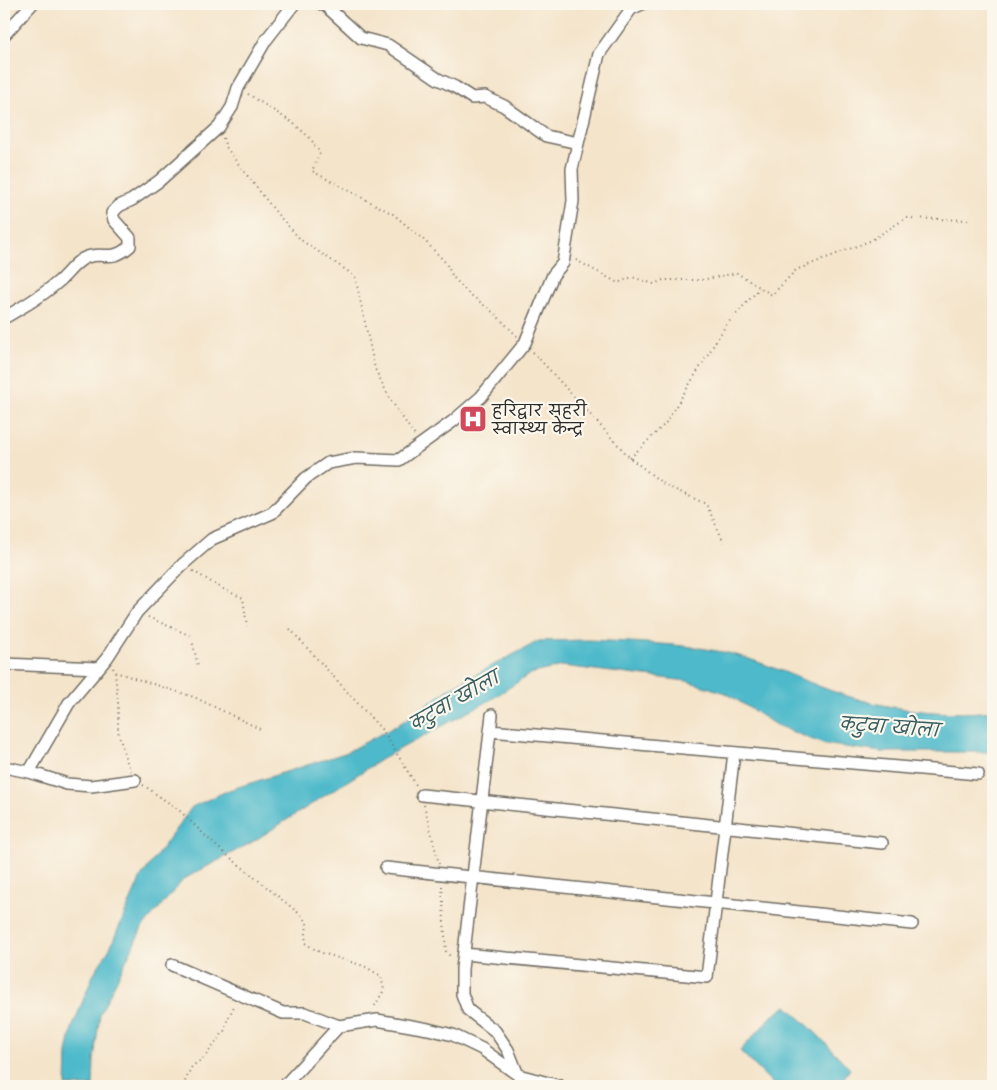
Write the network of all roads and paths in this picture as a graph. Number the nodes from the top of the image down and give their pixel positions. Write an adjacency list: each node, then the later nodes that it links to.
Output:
1 (32, 4): 5 (street)
2 (294, 4): 6 (street)
3 (321, 4): 8 (street)
4 (642, 4): 8 (street)
5 (4, 35)
6 (238, 88): 7 (street); 13 (path)
7 (220, 126): 12 (street); 14 (path)
8 (578, 143): 13 (street)
9 (969, 220): 11 (path)
10 (572, 258): 11 (path)
11 (761, 288): 15 (path)
12 (4, 318)
13 (525, 343): 14 (street); 15 (path)
14 (420, 444): 17 (street)
15 (630, 458): 16 (path)
16 (724, 542)
17 (182, 565): 18 (street); 19 (path)
18 (137, 612): 21 (street); 23 (path)
19 (247, 626)
20 (290, 629): 34 (path)
21 (107, 658): 24 (street); 25 (path)
22 (4, 664): 24 (street)
23 (198, 666)
24 (98, 668): 31 (street)
25 (115, 672): 27 (path); 33 (path)
26 (492, 715): 28 (street)
27 (262, 730)
28 (490, 731): 29 (street); 35 (street)
29 (734, 753): 32 (street); 36 (street)
30 (4, 766): 31 (street)
31 (29, 772): 33 (street)
32 (978, 774)
33 (135, 780): 47 (path)
34 (422, 795): 35 (street); 39 (path)
35 (481, 802): 36 (street); 40 (street)
36 (726, 827): 37 (street); 41 (street)
37 (882, 842)
38 (386, 868): 39 (street)
39 (441, 874): 40 (street); 45 (path)
40 (473, 877): 41 (street); 43 (street)
41 (716, 903): 42 (street); 43 (street)
42 (912, 924)
43 (464, 954): 45 (street)
44 (172, 965): 46 (street)
45 (462, 969): 49 (street)
46 (238, 993): 48 (street); 50 (path)
47 (377, 1020): 48 (street); 49 (street)
48 (339, 1026): 51 (street)
49 (518, 1075): 52 (street)
50 (183, 1086)
51 (284, 1086)
52 (560, 1086)

